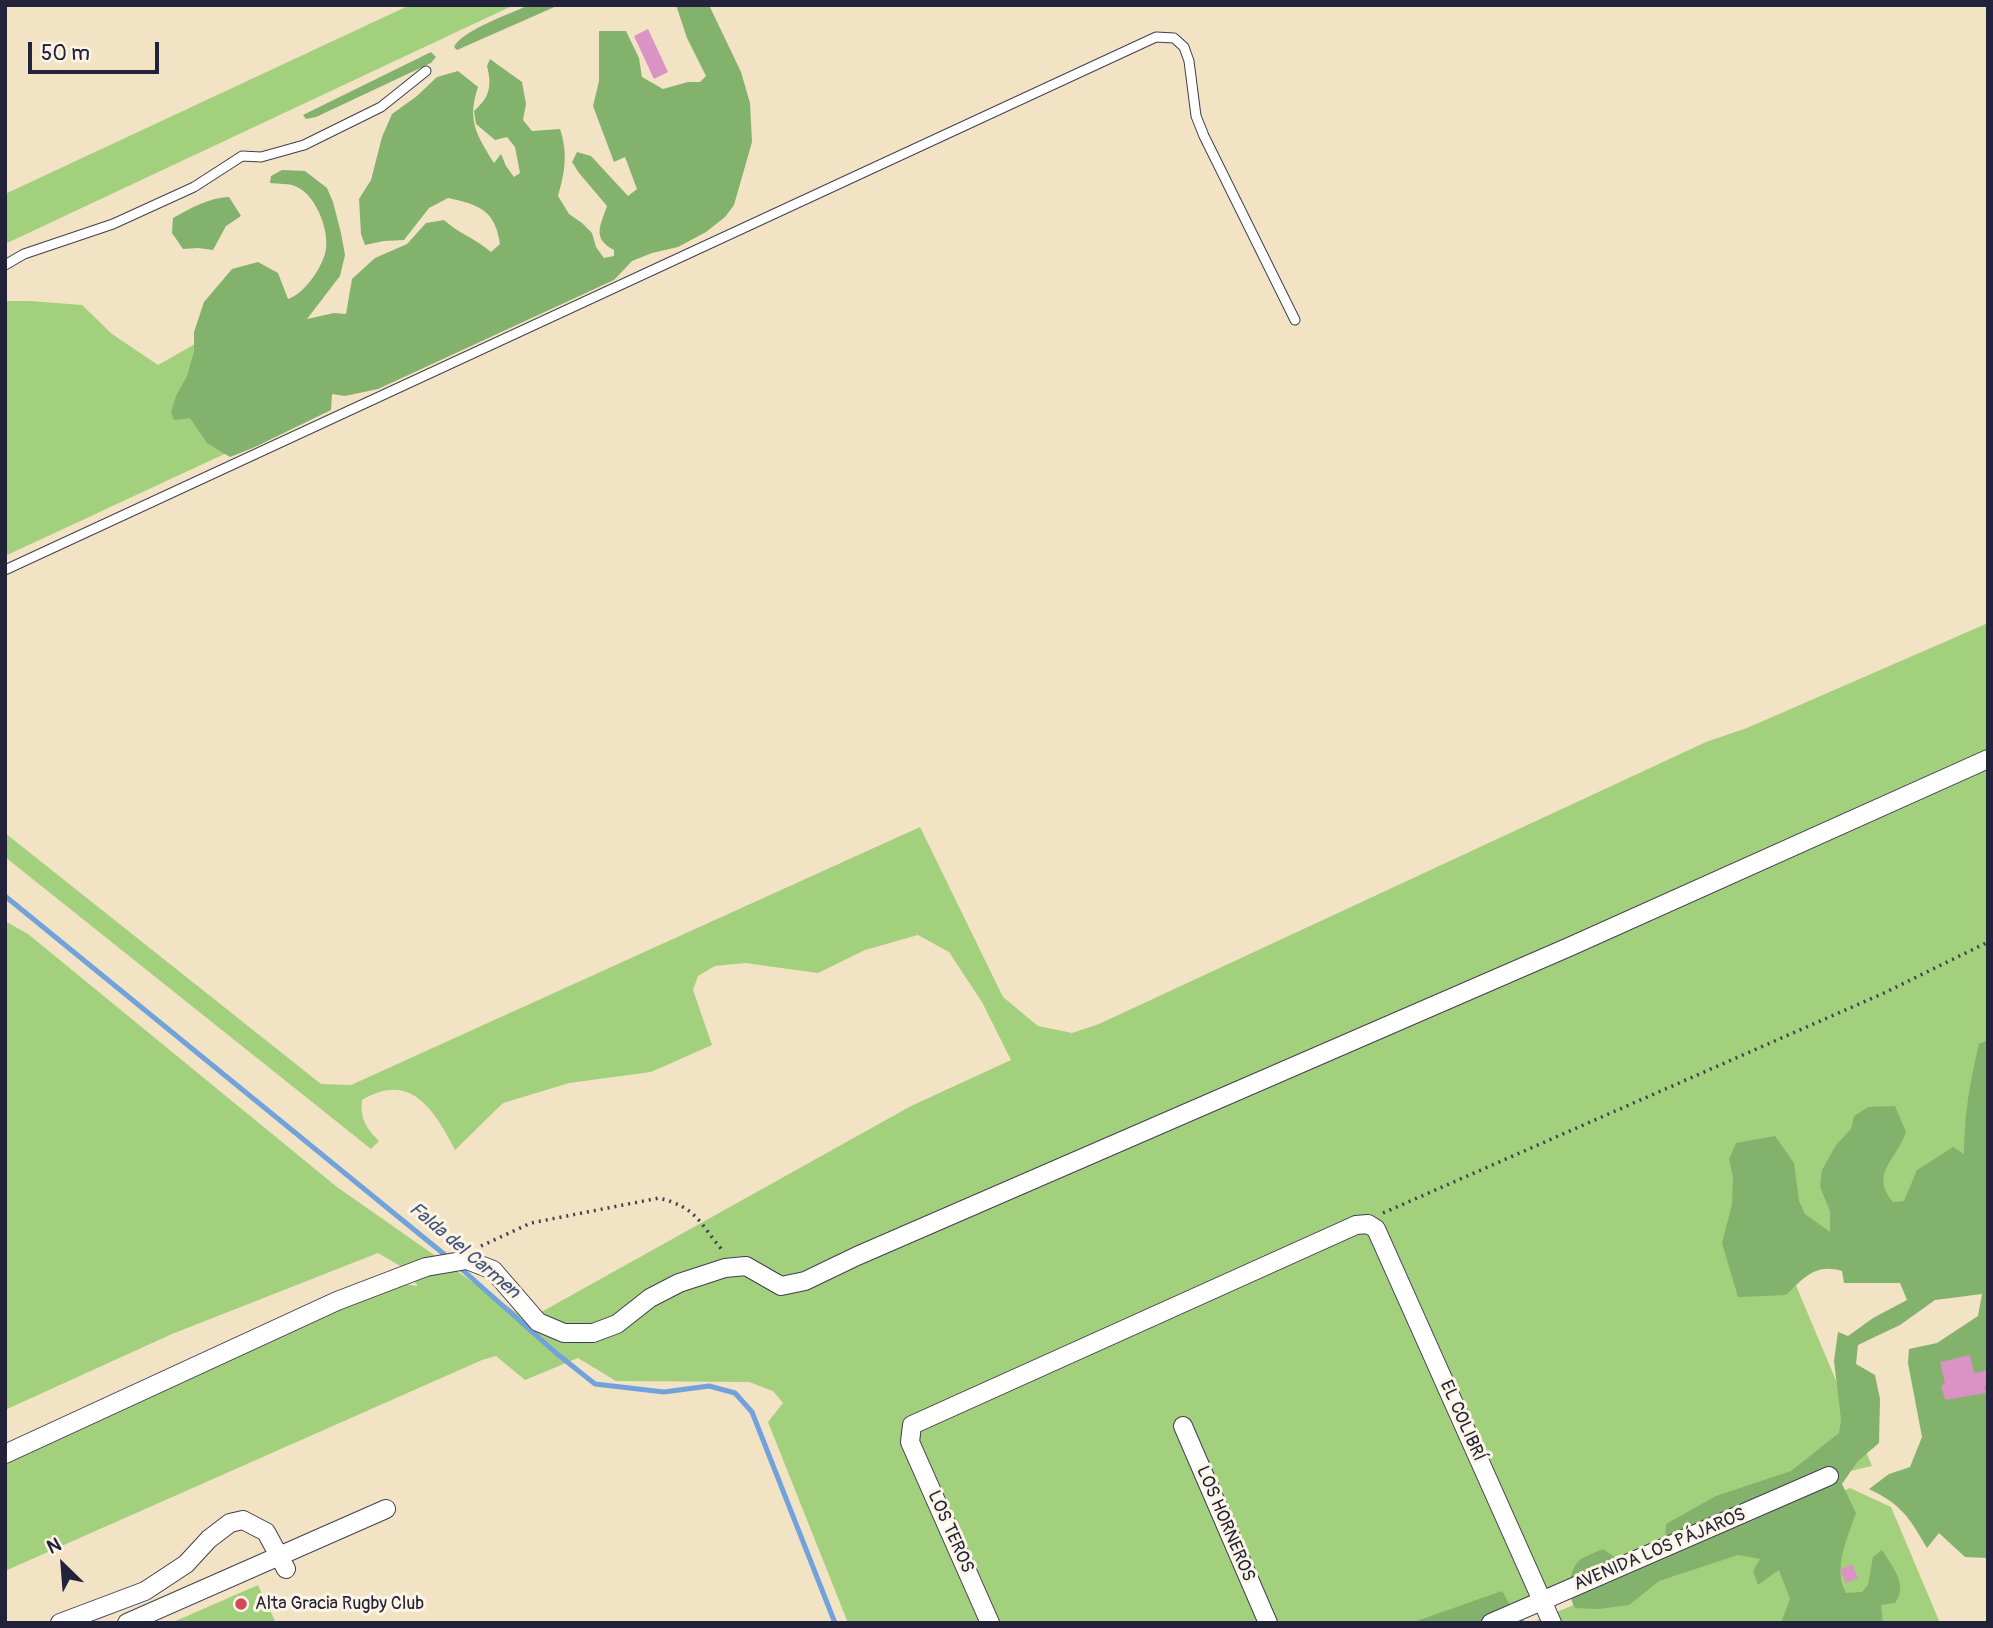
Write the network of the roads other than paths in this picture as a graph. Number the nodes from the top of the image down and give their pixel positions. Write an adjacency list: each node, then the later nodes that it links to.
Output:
1 (426, 71): 2 (lane)
2 (5, 265)
3 (1295, 320): 4 (lane)
4 (5, 570)
5 (1988, 758): 8 (street)
6 (1183, 1426): 16 (street, LOS HORNEROS)
7 (910, 1442): 12 (street, EL COLIBRÍ); 15 (street, LOS TEROS)
8 (5, 1454)
9 (1829, 1476): 12 (street, AVENIDA LOS PÁJAROS)
10 (386, 1509): 11 (street)
11 (282, 1563): 13 (street); 14 (street)
12 (1543, 1601): 17 (street, AVENIDA LOS PÁJAROS); 18 (street, EL COLIBRÍ)
13 (60, 1623)
14 (127, 1623)
15 (990, 1623)
16 (1268, 1623)
17 (1491, 1623)
18 (1552, 1623)

